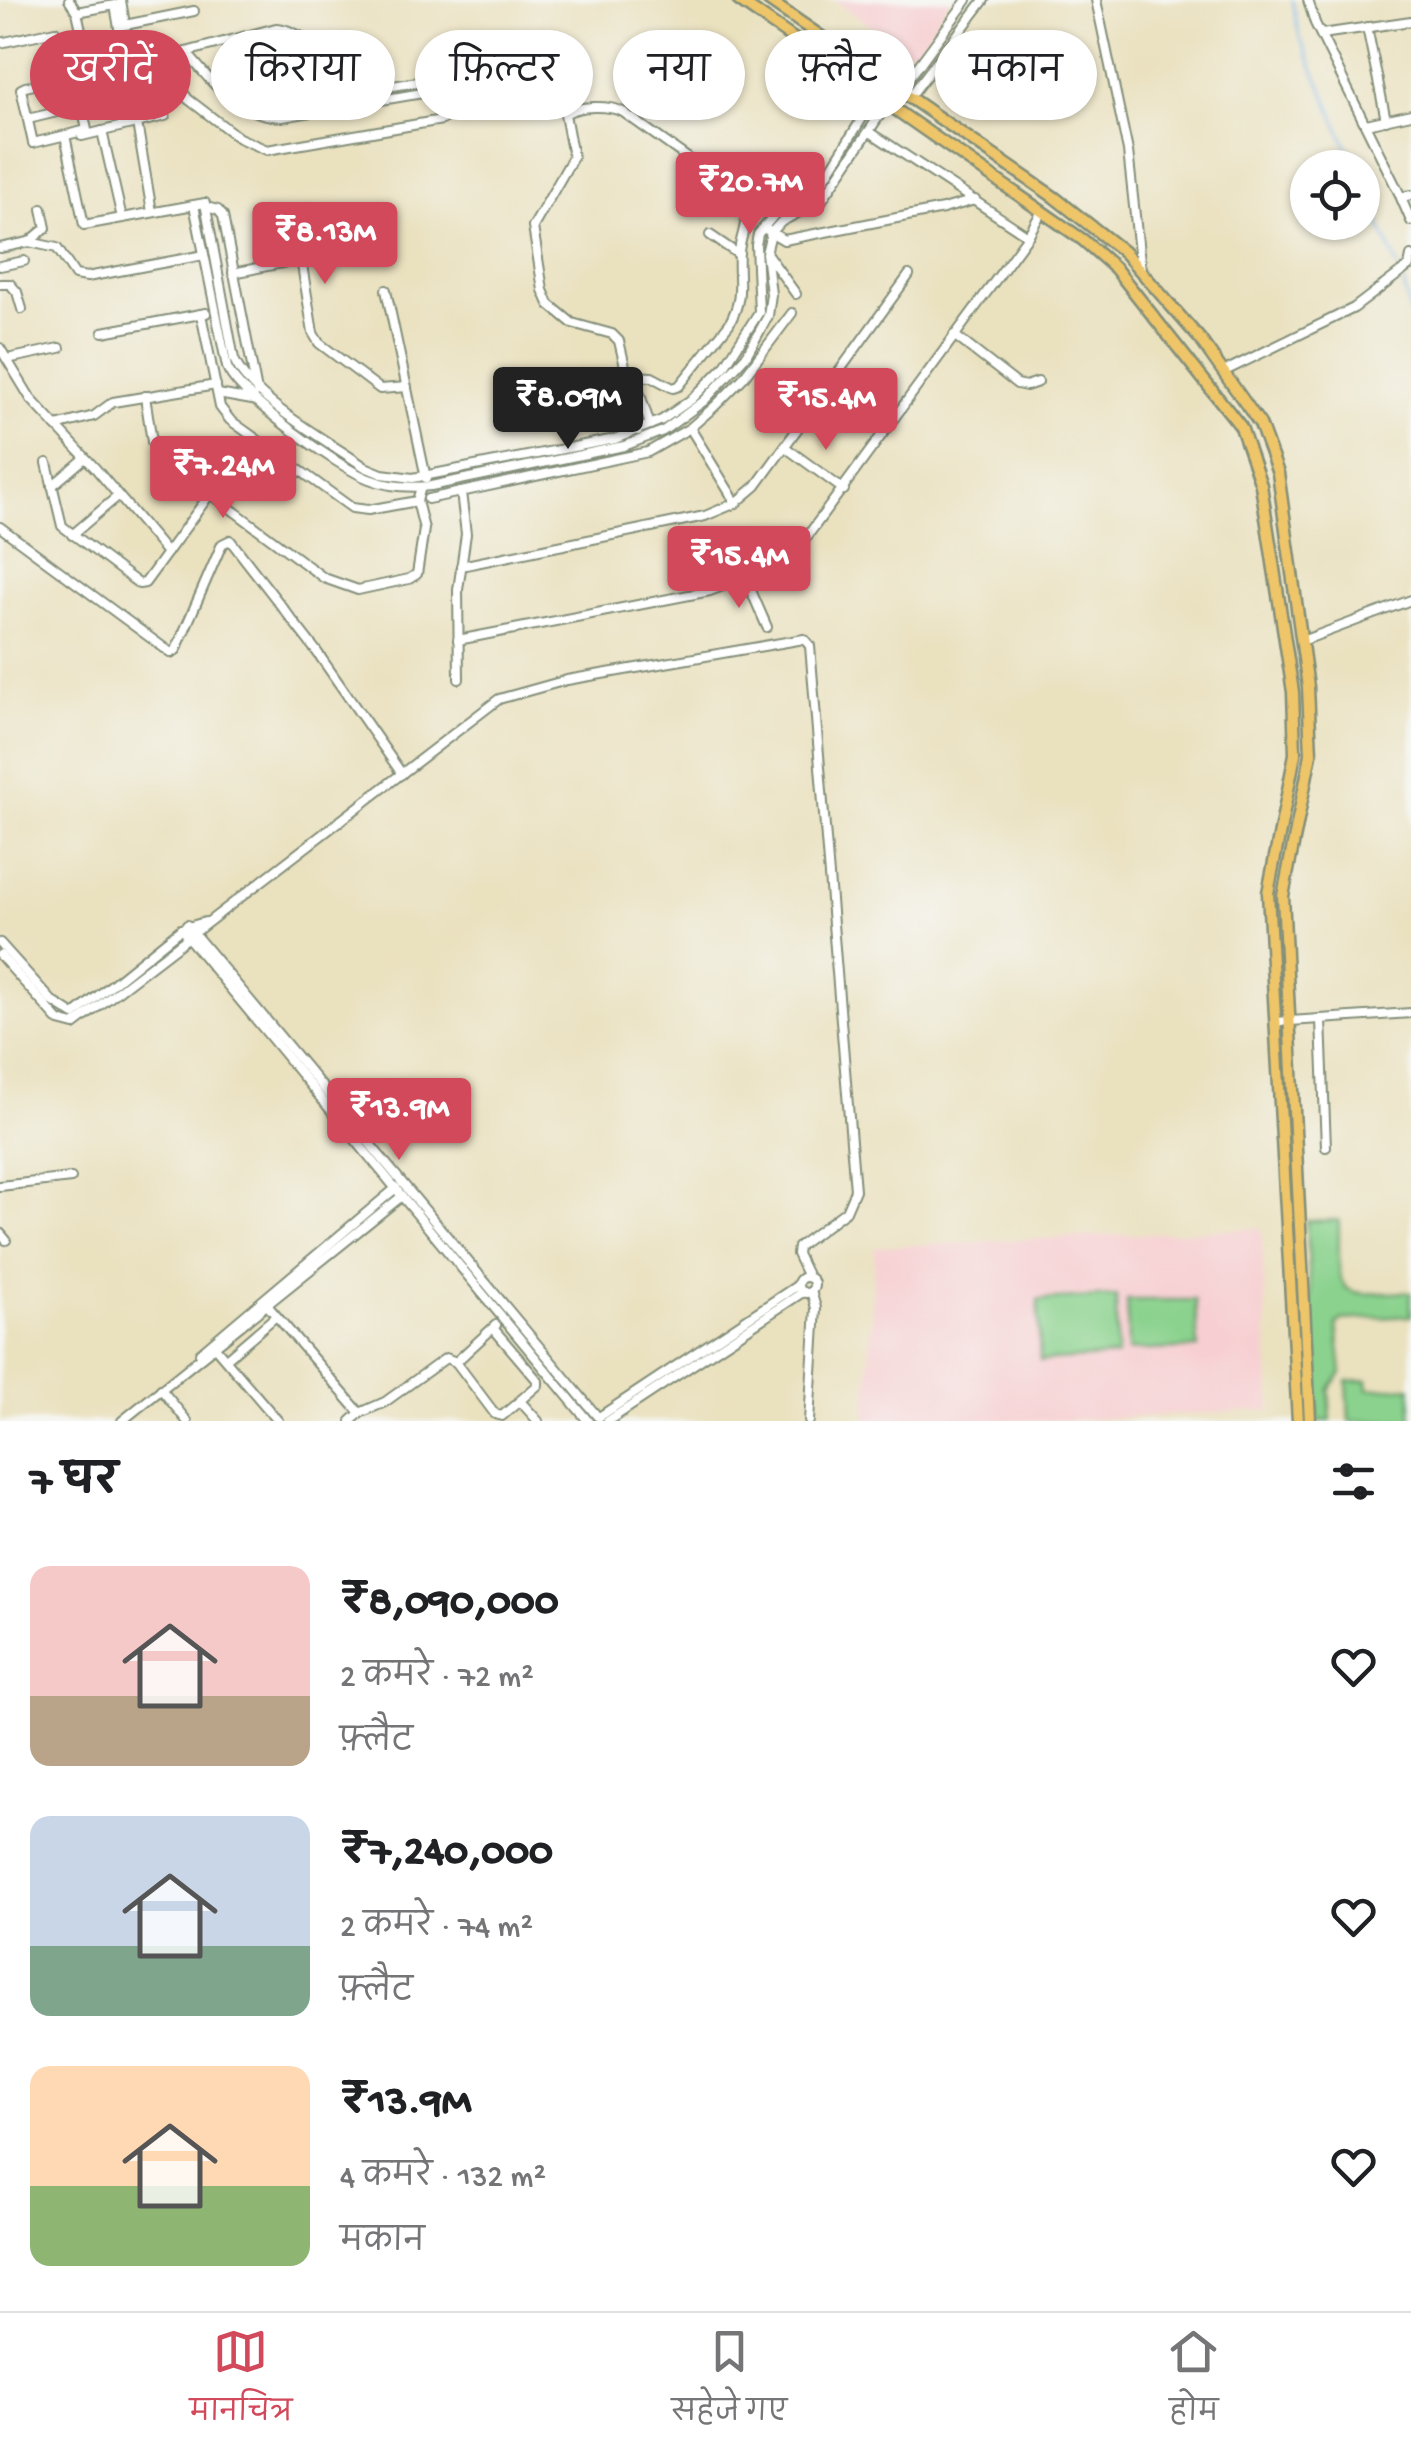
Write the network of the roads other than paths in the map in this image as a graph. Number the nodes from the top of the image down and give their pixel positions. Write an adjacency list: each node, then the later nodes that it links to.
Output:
1 (69, 0): 10 (street)
2 (120, 0): 9 (street)
3 (738, 0): 15 (main road)
4 (768, 0): 16 (main road)
5 (966, 0): 21 (street)
6 (1096, 0): 64 (street)
7 (1308, 0): 17 (street)
8 (979, 1): 22 (street)
9 (194, 11)
10 (77, 12): 13 (street); 14 (street)
11 (1411, 21): 12 (street)
12 (1367, 27): 17 (street); 34 (street)
13 (81, 30)
14 (120, 30)
15 (781, 30)
16 (811, 30)
17 (1322, 34): 36 (street)
18 (30, 37): 19 (street)
19 (0, 44)
20 (191, 58): 24 (street)
21 (915, 78)
22 (915, 81)
23 (30, 87): 28 (street)
24 (415, 94)
25 (191, 101): 30 (street)
26 (915, 103): 51 (main road)
27 (1411, 114): 34 (street)
28 (28, 120): 28 (street)
29 (149, 120): 35 (street)
30 (442, 120)
31 (863, 120): 39 (street)
32 (878, 120): 38 (street)
33 (911, 120): 47 (main road)
34 (1386, 120): 36 (street)
35 (137, 123): 37 (street); 48 (street)
36 (1366, 124): 43 (street)
37 (102, 130): 40 (street); 49 (street)
38 (870, 132): 41 (street); 44 (street)
39 (854, 136): 41 (street); 52 (street)
40 (66, 140): 42 (street); 49 (street)
41 (864, 142): 52 (street)
42 (42, 145)
43 (1406, 196): 50 (street)
44 (975, 200): 52 (street); 54 (street)
45 (202, 205): 48 (street); 60 (street); 65 (street); 85 (street)
46 (42, 210): 56 (street)
47 (1042, 211): 54 (street); 55 (main road)
48 (152, 212): 49 (street)
49 (122, 218)
50 (1411, 221)
51 (1093, 226): 55 (main road); 64 (main road)
52 (768, 230): 59 (street); 86 (street)
53 (710, 234): 58 (street)
54 (1028, 236): 75 (street)
55 (1082, 240): 116 (main road)
56 (29, 242): 57 (street); 60 (street)
57 (0, 248)
58 (738, 254): 80 (street); 80 (street)
59 (766, 254): 69 (street); 86 (street)
60 (204, 255): 71 (street)
61 (1411, 256): 79 (street)
62 (24, 260): 63 (street)
63 (0, 266)
64 (1141, 272): 79 (main road)
65 (233, 274): 82 (street); 85 (street)
66 (909, 275): 91 (street)
67 (0, 284): 70 (street)
68 (386, 290): 82 (street)
69 (796, 294)
70 (22, 309)
71 (216, 312): 73 (street); 85 (street)
72 (792, 313): 88 (street)
73 (201, 314): 74 (street); 83 (street)
74 (104, 332)
75 (954, 336): 81 (street); 98 (street)
76 (0, 348): 78 (street)
77 (60, 348): 78 (street)
78 (8, 358): 87 (street)
79 (1222, 372): 113 (main road)
80 (628, 377): 89 (street)
81 (1038, 382)
82 (407, 387): 95 (street)
83 (217, 390): 84 (street); 85 (street); 103 (street)
84 (145, 396): 87 (street); 100 (street)
85 (255, 396): 95 (street); 97 (street)
86 (681, 413): 88 (street); 89 (street); 90 (street)
87 (56, 426): 92 (street)
88 (690, 427): 99 (street); 104 (street)
89 (644, 428): 90 (street); 94 (street)
90 (647, 439): 94 (street)
91 (785, 447): 98 (street); 104 (street)
92 (86, 458): 96 (street); 101 (street)
93 (47, 463): 96 (street)
94 (457, 476): 95 (street); 97 (street); 99 (street)
95 (426, 478)
96 (52, 486): 106 (street)
97 (422, 487): 103 (street)
98 (844, 490): 109 (street)
99 (460, 492): 102 (street); 108 (street)
100 (210, 494): 103 (street); 107 (street)
101 (118, 496): 106 (street); 107 (street)
102 (428, 499)
103 (417, 501)
104 (736, 503): 108 (street)
105 (0, 527): 115 (street)
106 (72, 536): 107 (street)
107 (166, 553)
108 (461, 566): 112 (street)
109 (746, 579): 111 (street); 112 (street)
110 (1411, 600): 113 (street)
111 (767, 627)
112 (458, 640): 114 (street)
113 (1302, 641): 117 (main road)
114 (459, 679)
115 (402, 774): 118 (street); 131 (street)
116 (1286, 800): 117 (main road); 125 (main road)
117 (1302, 802): 126 (main road)
118 (205, 922): 119 (street); 120 (street)
119 (184, 927): 120 (street); 121 (street)
120 (191, 935): 122 (street); 130 (street)
121 (0, 943)
122 (0, 955)
123 (1411, 1014): 124 (street)
124 (1321, 1020): 126 (street); 127 (street)
125 (1275, 1022): 126 (street); 149 (main road)
126 (1289, 1022): 150 (main road)
127 (1326, 1148)
128 (71, 1178): 129 (street)
129 (0, 1186)
130 (402, 1189): 132 (street); 134 (street); 136 (street)
131 (804, 1289): 142 (street); 148 (street)
132 (267, 1305): 133 (street); 136 (street)
133 (276, 1316): 137 (street); 141 (street)
134 (507, 1316): 135 (street); 142 (street)
135 (493, 1328): 138 (street); 140 (street)
136 (213, 1345): 137 (street); 139 (street)
137 (226, 1360): 145 (street)
138 (456, 1362): 140 (street); 141 (street)
139 (161, 1388): 143 (street); 144 (street)
140 (520, 1401): 147 (street)
141 (360, 1413): 146 (street)
142 (597, 1420)
143 (122, 1421)
144 (186, 1421)
145 (278, 1421)
146 (351, 1421)
147 (538, 1421)
148 (809, 1421)
149 (1298, 1421)
150 (1310, 1421)

